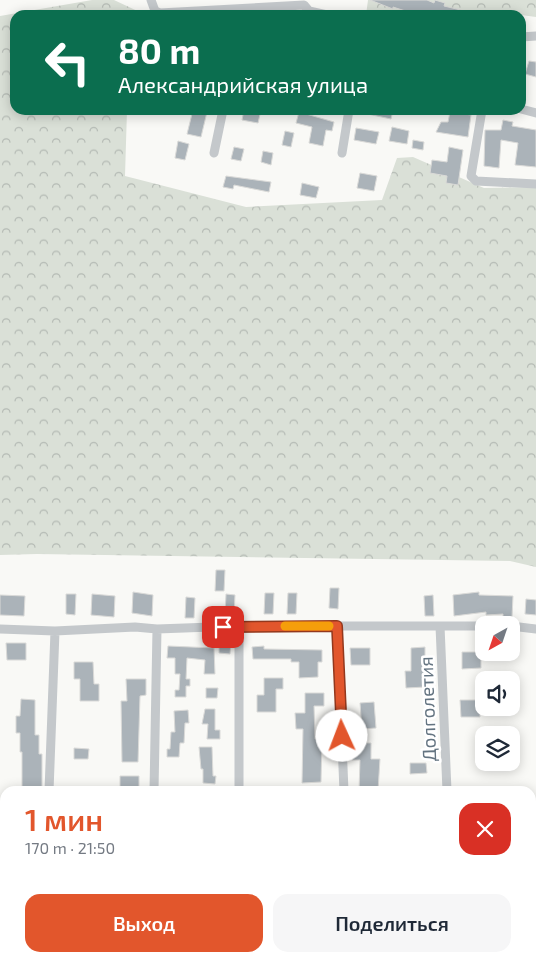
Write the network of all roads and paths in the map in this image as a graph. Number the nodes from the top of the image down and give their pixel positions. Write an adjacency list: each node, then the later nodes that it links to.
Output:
1 (302, 3): 2 (street)
2 (246, 10)
3 (222, 115): 7 (street)
4 (348, 115): 6 (street)
5 (481, 115): 8 (street)
6 (342, 153)
7 (214, 154)
8 (536, 184)
9 (240, 626): 10 (street); 15 (street); 20 (street)
10 (337, 626): 11 (street); 21 (street)
11 (440, 626): 12 (street); 22 (street, Долголетия)
12 (475, 626)
13 (520, 627): 16 (street)
14 (0, 628): 17 (street)
15 (157, 629): 17 (street); 19 (street)
16 (536, 629)
17 (55, 631): 18 (street)
18 (49, 786)
19 (154, 786)
20 (239, 786)
21 (344, 786)
22 (447, 786)

